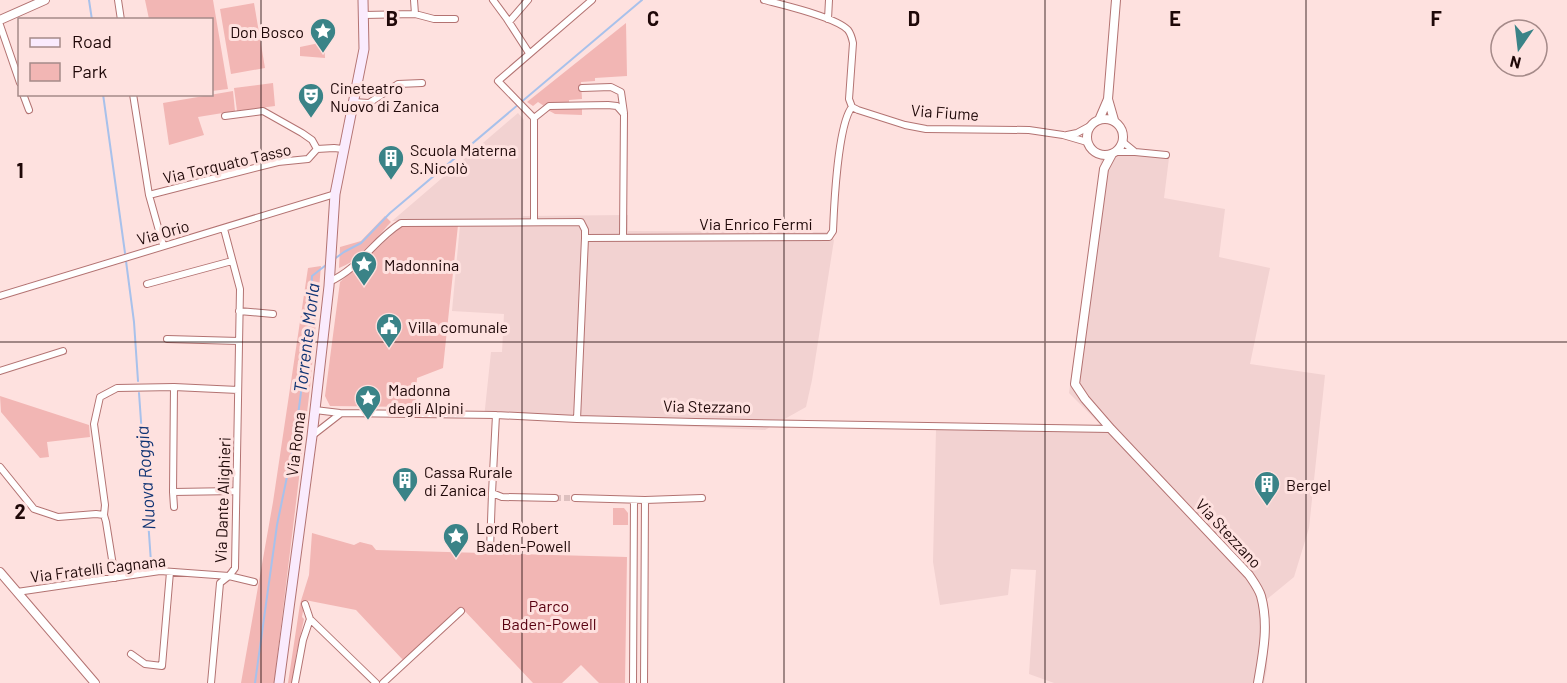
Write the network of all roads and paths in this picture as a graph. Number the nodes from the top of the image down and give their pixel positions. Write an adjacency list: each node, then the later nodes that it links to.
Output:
1 (45, 0): 16 (street)
2 (118, 0): 13 (street)
3 (363, 0): 12 (main road, Via Roma)
4 (414, 0): 11 (street)
5 (493, 0): 17 (street)
6 (528, 0): 17 (street)
7 (592, 0): 19 (street)
8 (764, 0): 15 (street)
9 (830, 0): 15 (street)
10 (1116, 0): 25 (street)
11 (415, 14): 12 (street); 14 (street)
12 (364, 15): 26 (main road, Via Roma)
13 (121, 18)
14 (455, 19)
15 (828, 19): 27 (street)
16 (0, 20)
17 (509, 22): 19 (street)
18 (0, 25): 20 (street)
19 (529, 53): 31 (street)
20 (18, 77)
21 (422, 83): 26 (street)
22 (582, 88): 29 (street)
23 (25, 96): 28 (street)
24 (133, 96): 46 (street)
25 (1108, 99): 32 (street); 33 (street)
26 (353, 102): 38 (main road, Via Roma)
27 (852, 107): 35 (street, Via Fiume); 49 (street, Via Enrico Fermi)
28 (29, 110)
29 (624, 114): 31 (street); 49 (street)
30 (225, 116): 39 (street)
31 (534, 118): 47 (street)
32 (1099, 120): 33 (street); 34 (street)
33 (1113, 120): 37 (street)
34 (1090, 126): 35 (street, Via Fiume); 36 (street)
35 (1063, 135): 36 (street, Via Fiume)
36 (1087, 142): 41 (street)
37 (1123, 142): 40 (street); 42 (street)
38 (343, 149): 39 (street, Via Torquato Tasso); 45 (main road, Via Roma)
39 (317, 150): 46 (street, Via Torquato Tasso)
40 (1135, 152): 42 (street); 43 (street)
41 (1097, 153): 42 (street); 44 (street)
42 (1114, 153): 44 (street)
43 (1166, 155)
44 (1104, 169): 68 (street)
45 (335, 194): 48 (street, Via Orio); 53 (main road, Via Roma)
46 (149, 195): 51 (street)
47 (534, 222): 50 (street); 53 (street)
48 (224, 229): 51 (street, Via Orio); 52 (street, Via Dante Alighieri)
49 (623, 237): 50 (street, Via Enrico Fermi)
50 (585, 238): 67 (street)
51 (163, 245): 55 (street, Via Orio)
52 (232, 261): 54 (street); 56 (street, Via Dante Alighieri)
53 (329, 282): 64 (main road, Via Roma)
54 (147, 284)
55 (0, 296)
56 (239, 311): 57 (street); 59 (street, Via Dante Alighieri)
57 (273, 314)
58 (167, 339): 59 (street)
59 (239, 342): 63 (street, Via Dante Alighieri)
60 (63, 351): 61 (street)
61 (0, 371)
62 (174, 387): 63 (street); 72 (street); 80 (street)
63 (238, 390): 71 (street, Via Dante Alighieri)
64 (315, 410): 65 (street, Via Stezzano); 69 (main road, Via Roma)
65 (340, 413): 66 (street, Via Stezzano); 69 (street)
66 (496, 415): 67 (street, Via Stezzano); 73 (street)
67 (577, 419): 68 (street, Via Stezzano)
68 (1111, 429): 100 (street, Via Stezzano)
69 (312, 436): 94 (main road, Via Roma)
70 (0, 467): 80 (street)
71 (237, 491): 72 (street); 84 (street, Via Dante Alighieri)
72 (173, 492): 79 (street)
73 (492, 493): 74 (street); 81 (street)
74 (555, 498)
75 (575, 498): 77 (street)
76 (702, 498): 78 (street)
77 (634, 500): 78 (street); 98 (street)
78 (645, 500): 99 (street)
79 (174, 507)
80 (104, 515): 85 (street)
81 (490, 550)
82 (0, 572): 87 (street)
83 (171, 572): 84 (street, Via Fratelli Cagnana); 85 (street, Via Fratelli Cagnana); 91 (street)
84 (229, 576): 86 (street, Via Fratelli Cagnana); 93 (street, Via Dante Alighieri)
85 (114, 578): 87 (street, Via Fratelli Cagnana)
86 (254, 582)
87 (17, 592): 92 (street)
88 (306, 604): 90 (street)
89 (461, 611): 97 (street)
90 (310, 619): 95 (street); 96 (street)
91 (131, 654)
92 (95, 683)
93 (211, 683)
94 (279, 683)
95 (295, 683)
96 (376, 683)
97 (384, 683)
98 (633, 683)
99 (644, 683)
100 (1258, 683)

